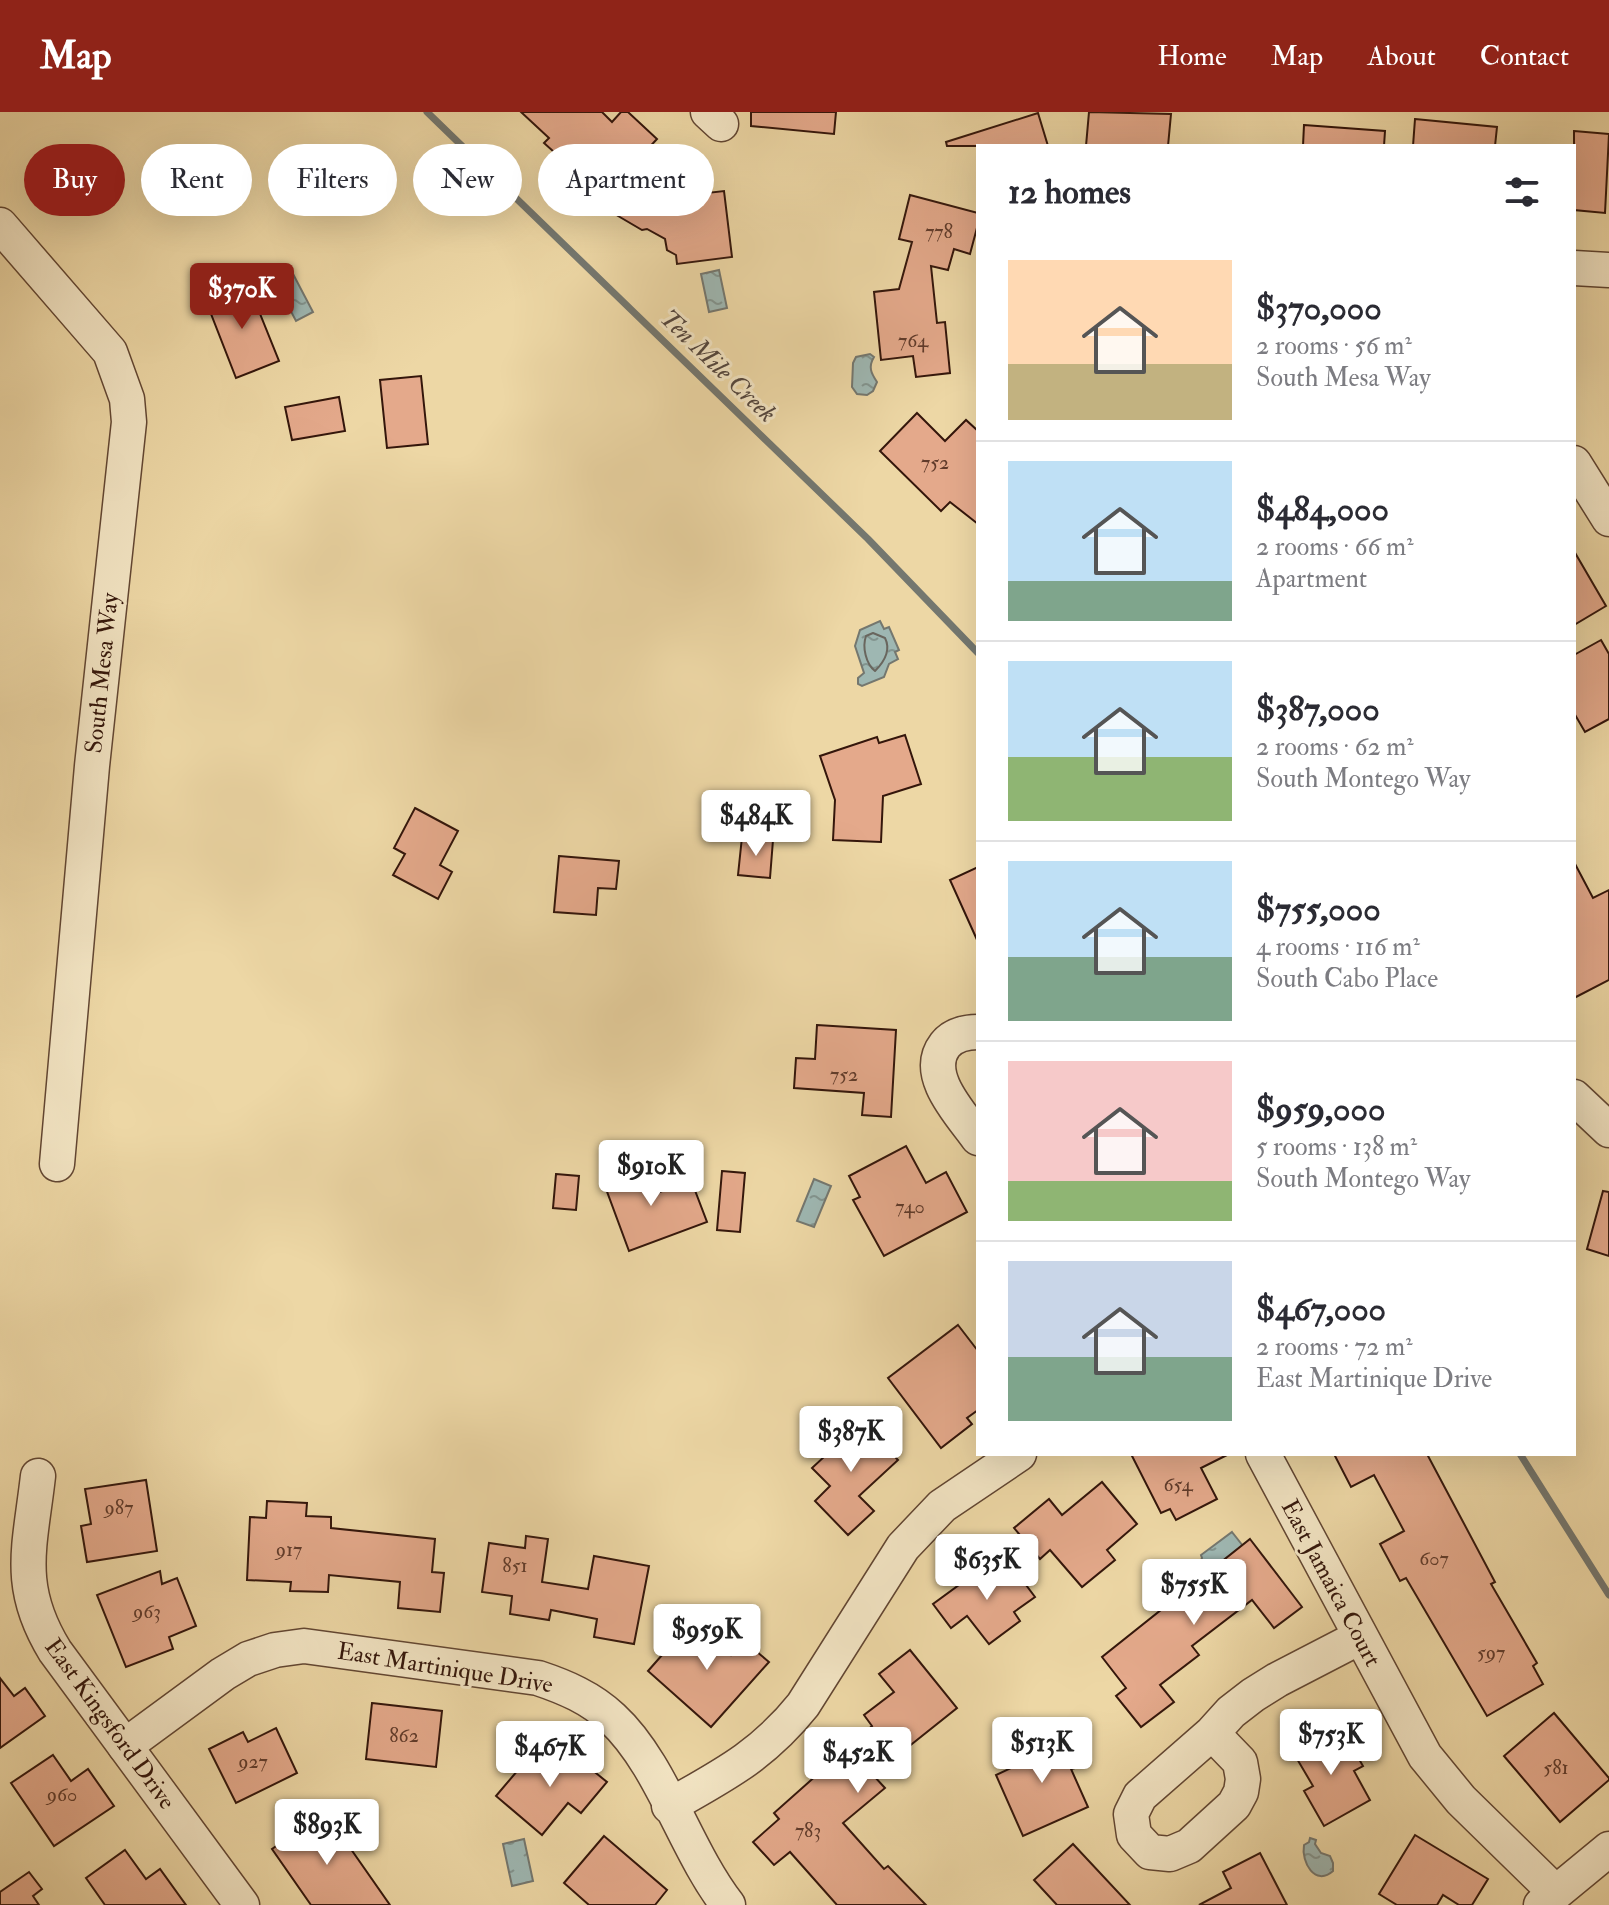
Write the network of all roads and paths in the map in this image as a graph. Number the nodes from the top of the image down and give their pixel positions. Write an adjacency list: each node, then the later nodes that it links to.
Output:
1 (0, 225): 10 (street, South Mesa Way)
2 (1576, 268): 3 (street)
3 (1609, 270)
4 (1576, 466): 5 (street)
5 (1609, 519)
6 (976, 1032): 9 (street)
7 (1576, 1099): 8 (street)
8 (1609, 1130)
9 (976, 1135)
10 (57, 1164)
11 (1016, 1456): 18 (street)
12 (1264, 1456): 15 (street, East Jamaica Court)
13 (38, 1476): 14 (street, East Kingsford Drive)
14 (15, 1602): 17 (street, East Kingsford Drive)
15 (1360, 1637): 16 (street); 20 (street, East Jamaica Court)
16 (1212, 1733)
17 (125, 1746): 18 (street, East Martinique Drive); 21 (street, East Kingsford Drive)
18 (669, 1806): 22 (street, East Martinique Drive)
19 (1609, 1849): 20 (street)
20 (1548, 1899)
21 (242, 1905)
22 (728, 1905)

